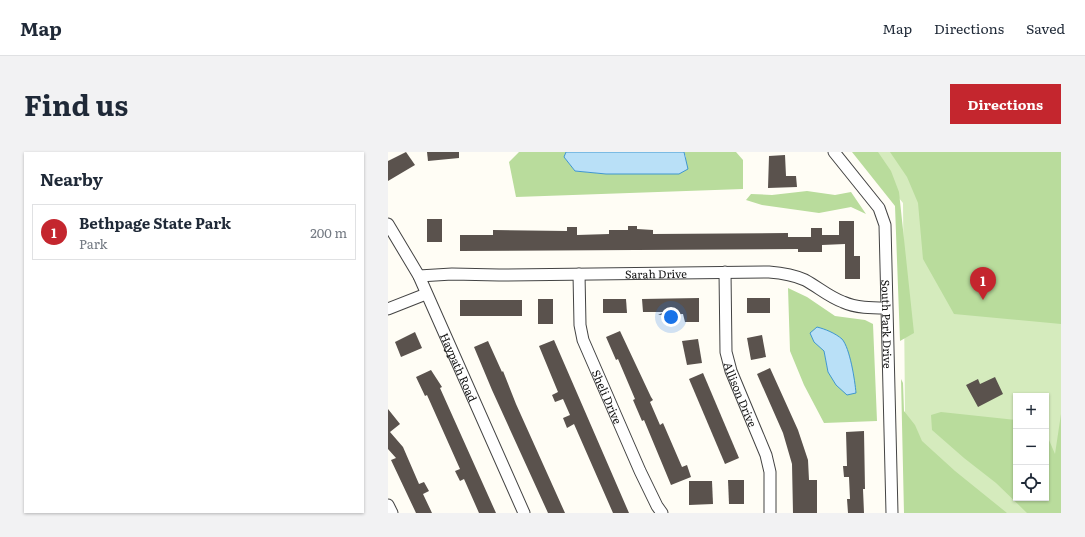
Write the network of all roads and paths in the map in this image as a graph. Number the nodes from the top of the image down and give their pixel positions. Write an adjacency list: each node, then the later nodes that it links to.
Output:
1 (834, 152): 7 (street, South Park Drive)
2 (388, 224): 5 (street, Haypath Road)
3 (725, 272): 4 (street, Sarah Drive); 7 (street, Sarah Drive); 13 (street, Allison Drive)
4 (579, 274): 5 (street, Sarah Drive); 12 (street, Sheli Drive)
5 (419, 276): 6 (street, Haypath Road)
6 (426, 294): 8 (street); 11 (street, Haypath Road)
7 (886, 308): 14 (street, South Park Drive)
8 (388, 309)
9 (388, 505): 10 (street)
10 (392, 513)
11 (524, 513)
12 (662, 513)
13 (770, 513)
14 (892, 513)

